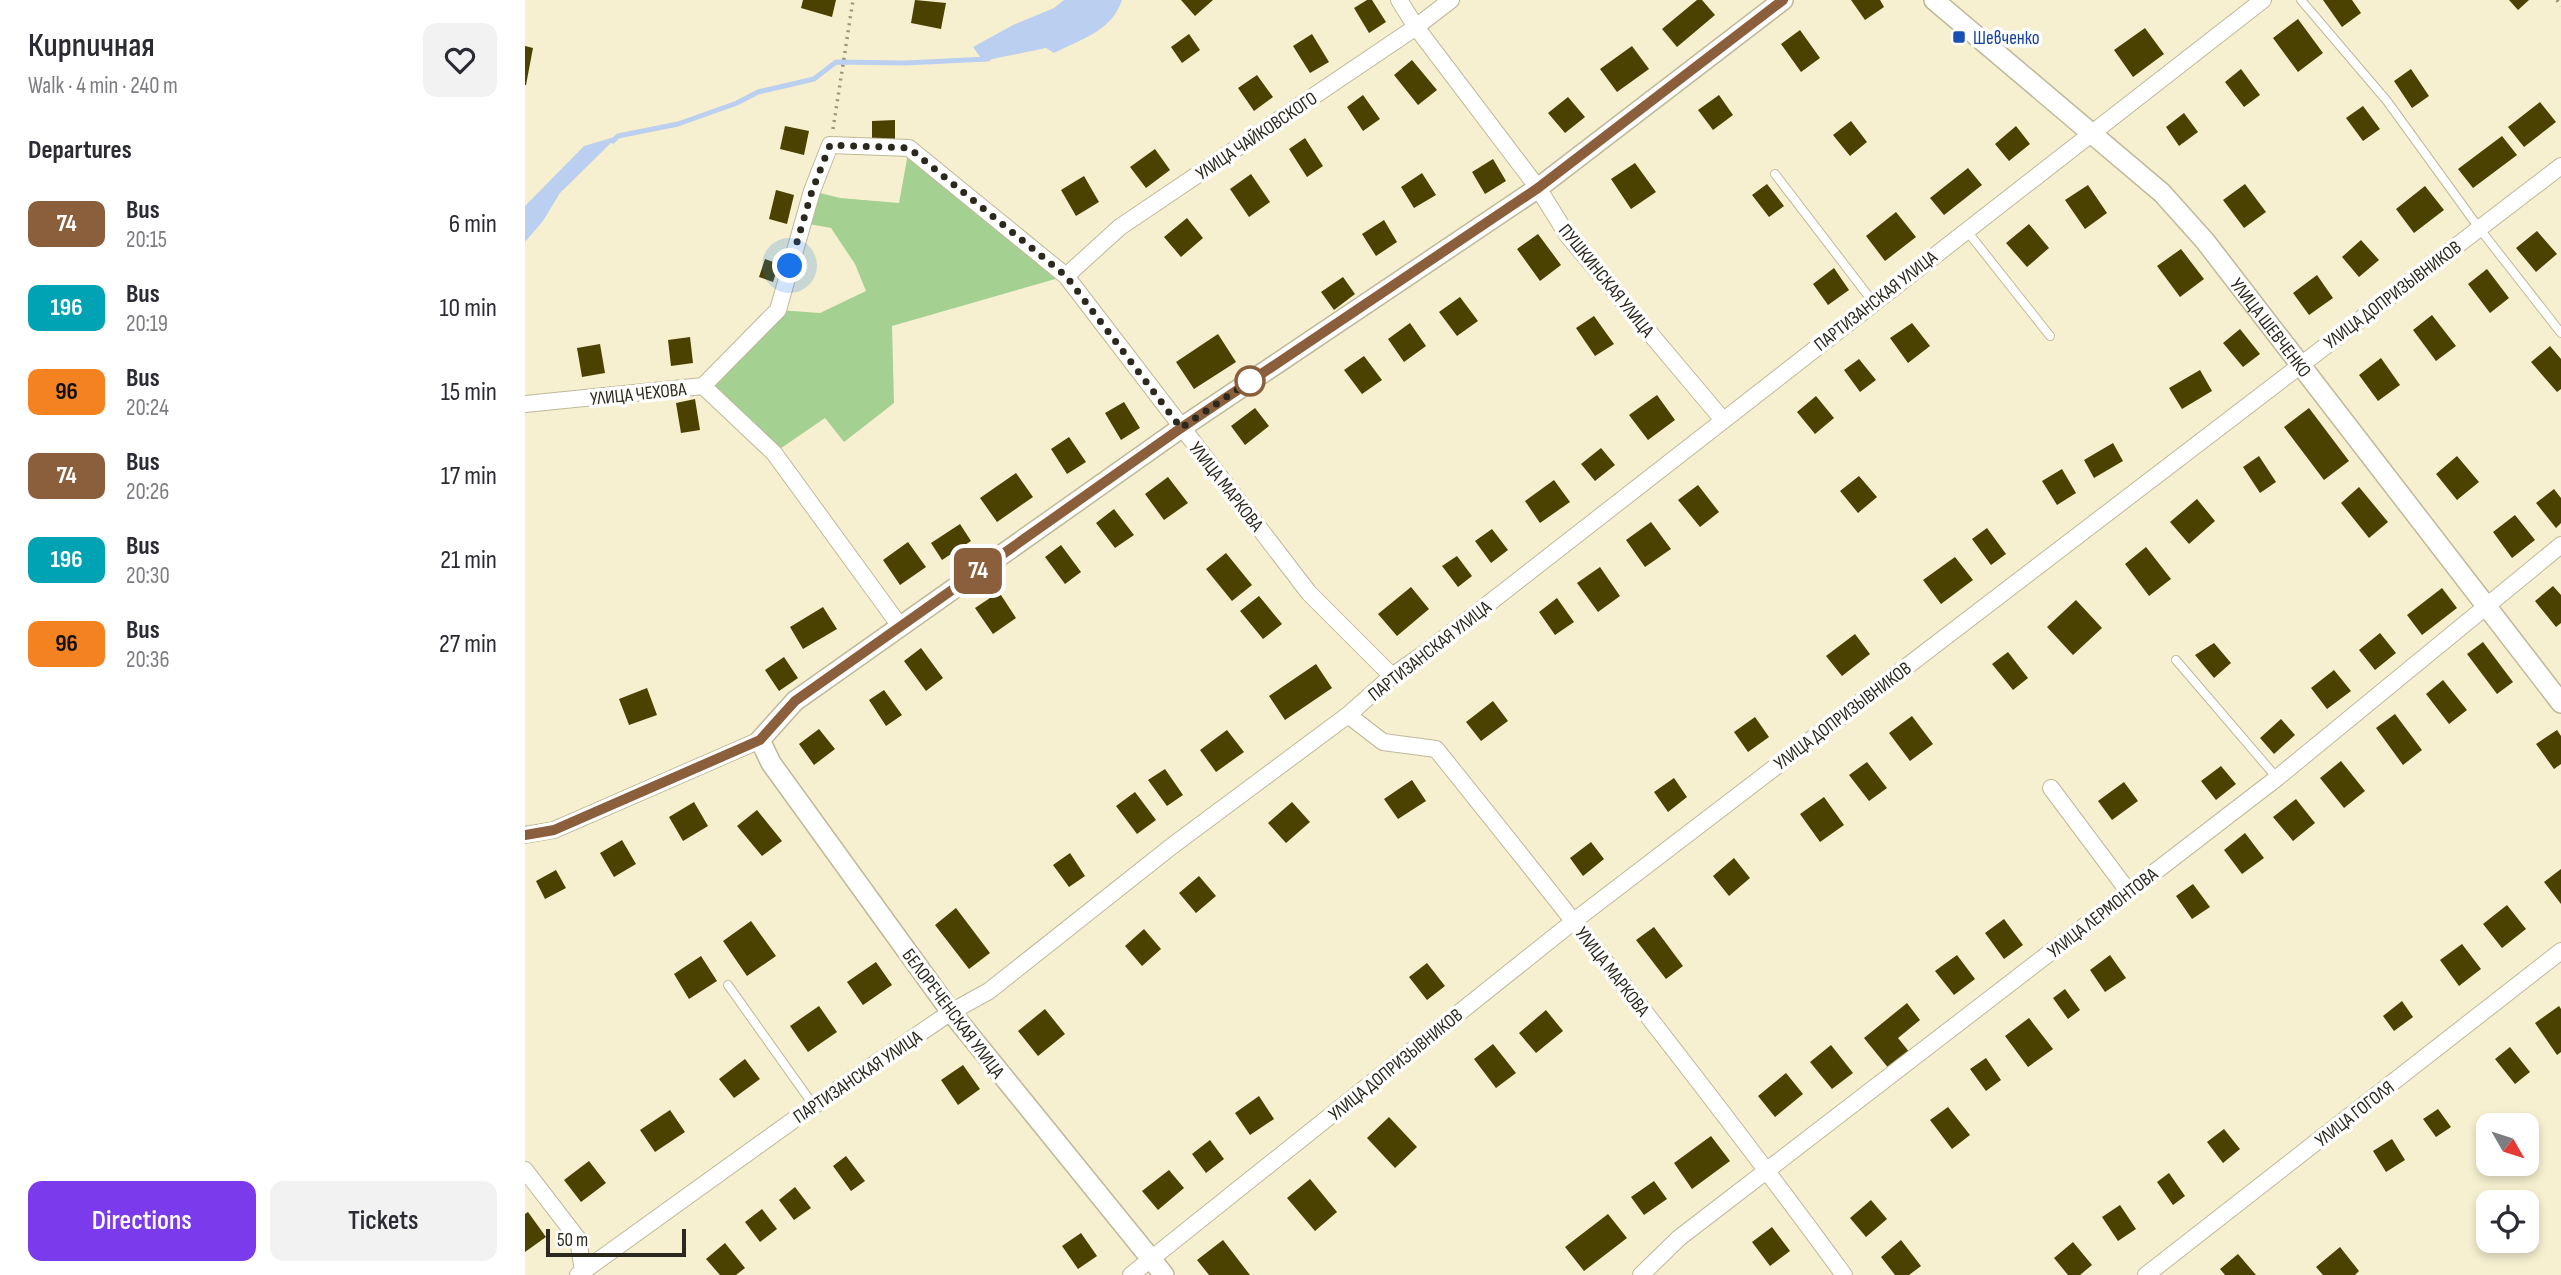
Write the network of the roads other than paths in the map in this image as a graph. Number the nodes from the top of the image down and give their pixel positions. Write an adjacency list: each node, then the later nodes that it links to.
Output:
1 (1399, 0): 7 (street, ПУШКИНСКАЯ УЛИЦА)
2 (1451, 0): 7 (street, УЛИЦА ЧАЙКОВСКОГО)
3 (1783, 0): 12 (street)
4 (1934, 0): 8 (street, УЛИЦА ШЕВЧЕНКО)
5 (2263, 0): 8 (street, ПАРТИЗАНСКАЯ УЛИЦА)
6 (2301, 0): 13 (lane)
7 (1416, 27): 12 (street, ПУШКИНСКАЯ УЛИЦА); 15 (street, УЛИЦА ЧАЙКОВСКОГО)
8 (2091, 131): 14 (street, ПАРТИЗАНСКАЯ УЛИЦА); 19 (street, УЛИЦА ШЕВЧЕНКО)
9 (830, 145): 15 (street, УЛИЦА МАРКОВА); 20 (street, УЛИЦА ЧЕХОВА)
10 (2561, 166): 13 (street, УЛИЦА ДОПРИЗЫВНИКОВ)
11 (1775, 174): 16 (lane)
12 (1538, 188): 22 (street, ПУШКИНСКАЯ УЛИЦА); 23 (street)
13 (2479, 228): 17 (lane); 19 (street, УЛИЦА ДОПРИЗЫВНИКОВ)
14 (1966, 229): 16 (street, ПАРТИЗАНСКАЯ УЛИЦА); 18 (lane)
15 (1066, 276): 23 (street, УЛИЦА МАРКОВА)
16 (1873, 302): 22 (street, ПАРТИЗАНСКАЯ УЛИЦА)
17 (2561, 333)
18 (2050, 336)
19 (2298, 365): 25 (street, УЛИЦА ШЕВЧЕНКО); 36 (street, УЛИЦА ДОПРИЗЫВНИКОВ)
20 (703, 386): 21 (street, УЛИЦА ЧЕХОВА); 26 (street)
21 (525, 404)
22 (1723, 420): 28 (street, ПАРТИЗАНСКАЯ УЛИЦА)
23 (1181, 428): 26 (street); 28 (street, УЛИЦА МАРКОВА)
24 (2561, 545): 25 (street, УЛИЦА ЛЕРМОНТОВА)
25 (2487, 606): 29 (street, УЛИЦА ШЕВЧЕНКО); 32 (street, УЛИЦА ЛЕРМОНТОВА)
26 (900, 626): 31 (street)
27 (2176, 660): 32 (lane)
28 (1392, 676): 30 (street, ПАРТИЗАНСКАЯ УЛИЦА)
29 (2561, 703)
30 (1348, 715): 36 (street, УЛИЦА МАРКОВА); 39 (street, ПАРТИЗАНСКАЯ УЛИЦА)
31 (760, 740): 34 (street); 39 (street, БЕЛОРЕЧЕНСКАЯ УЛИЦА)
32 (2277, 778): 35 (street, УЛИЦА ЛЕРМОНТОВА)
33 (2051, 788): 35 (street)
34 (525, 835)
35 (2128, 891): 42 (street, УЛИЦА ЛЕРМОНТОВА)
36 (1574, 921): 42 (street, УЛИЦА МАРКОВА); 43 (street, УЛИЦА ДОПРИЗЫВНИКОВ)
37 (2561, 951): 48 (street, УЛИЦА ГОГОЛЯ)
38 (727, 985): 40 (lane)
39 (951, 1012): 40 (street, ПАРТИЗАНСКАЯ УЛИЦА); 43 (street, БЕЛОРЕЧЕНСКАЯ УЛИЦА)
40 (814, 1106): 44 (street, ПАРТИЗАНСКАЯ УЛИЦА)
41 (525, 1170): 44 (street)
42 (1768, 1171): 46 (street, УЛИЦА ЛЕРМОНТОВА); 47 (street, УЛИЦА МАРКОВА)
43 (1158, 1267): 45 (street, УЛИЦА ДОПРИЗЫВНИКОВ)
44 (580, 1273)
45 (1131, 1275)
46 (1641, 1275)
47 (1844, 1275)
48 (2146, 1275)

